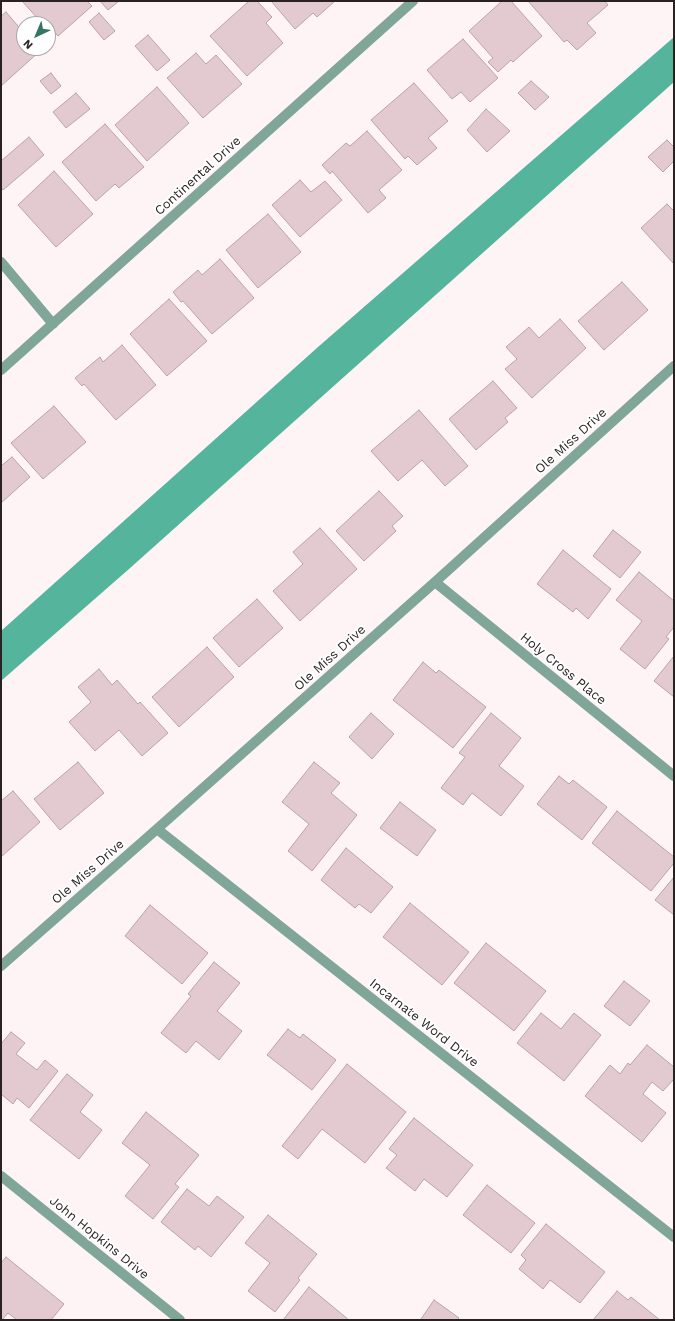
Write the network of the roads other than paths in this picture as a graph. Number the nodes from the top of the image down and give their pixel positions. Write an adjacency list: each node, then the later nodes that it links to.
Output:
1 (413, 1): 3 (street, Continental Drive)
2 (1, 262): 3 (street)
3 (53, 324): 5 (street, Continental Drive)
4 (674, 366): 6 (street, Ole Miss Drive)
5 (1, 370)
6 (435, 582): 7 (street, Holy Cross Place); 8 (street, Ole Miss Drive)
7 (674, 776)
8 (157, 830): 9 (street, Ole Miss Drive); 11 (street, Incarnate Word Drive)
9 (1, 966)
10 (1, 1176): 12 (street, John Hopkins Drive)
11 (674, 1237)
12 (180, 1320)

